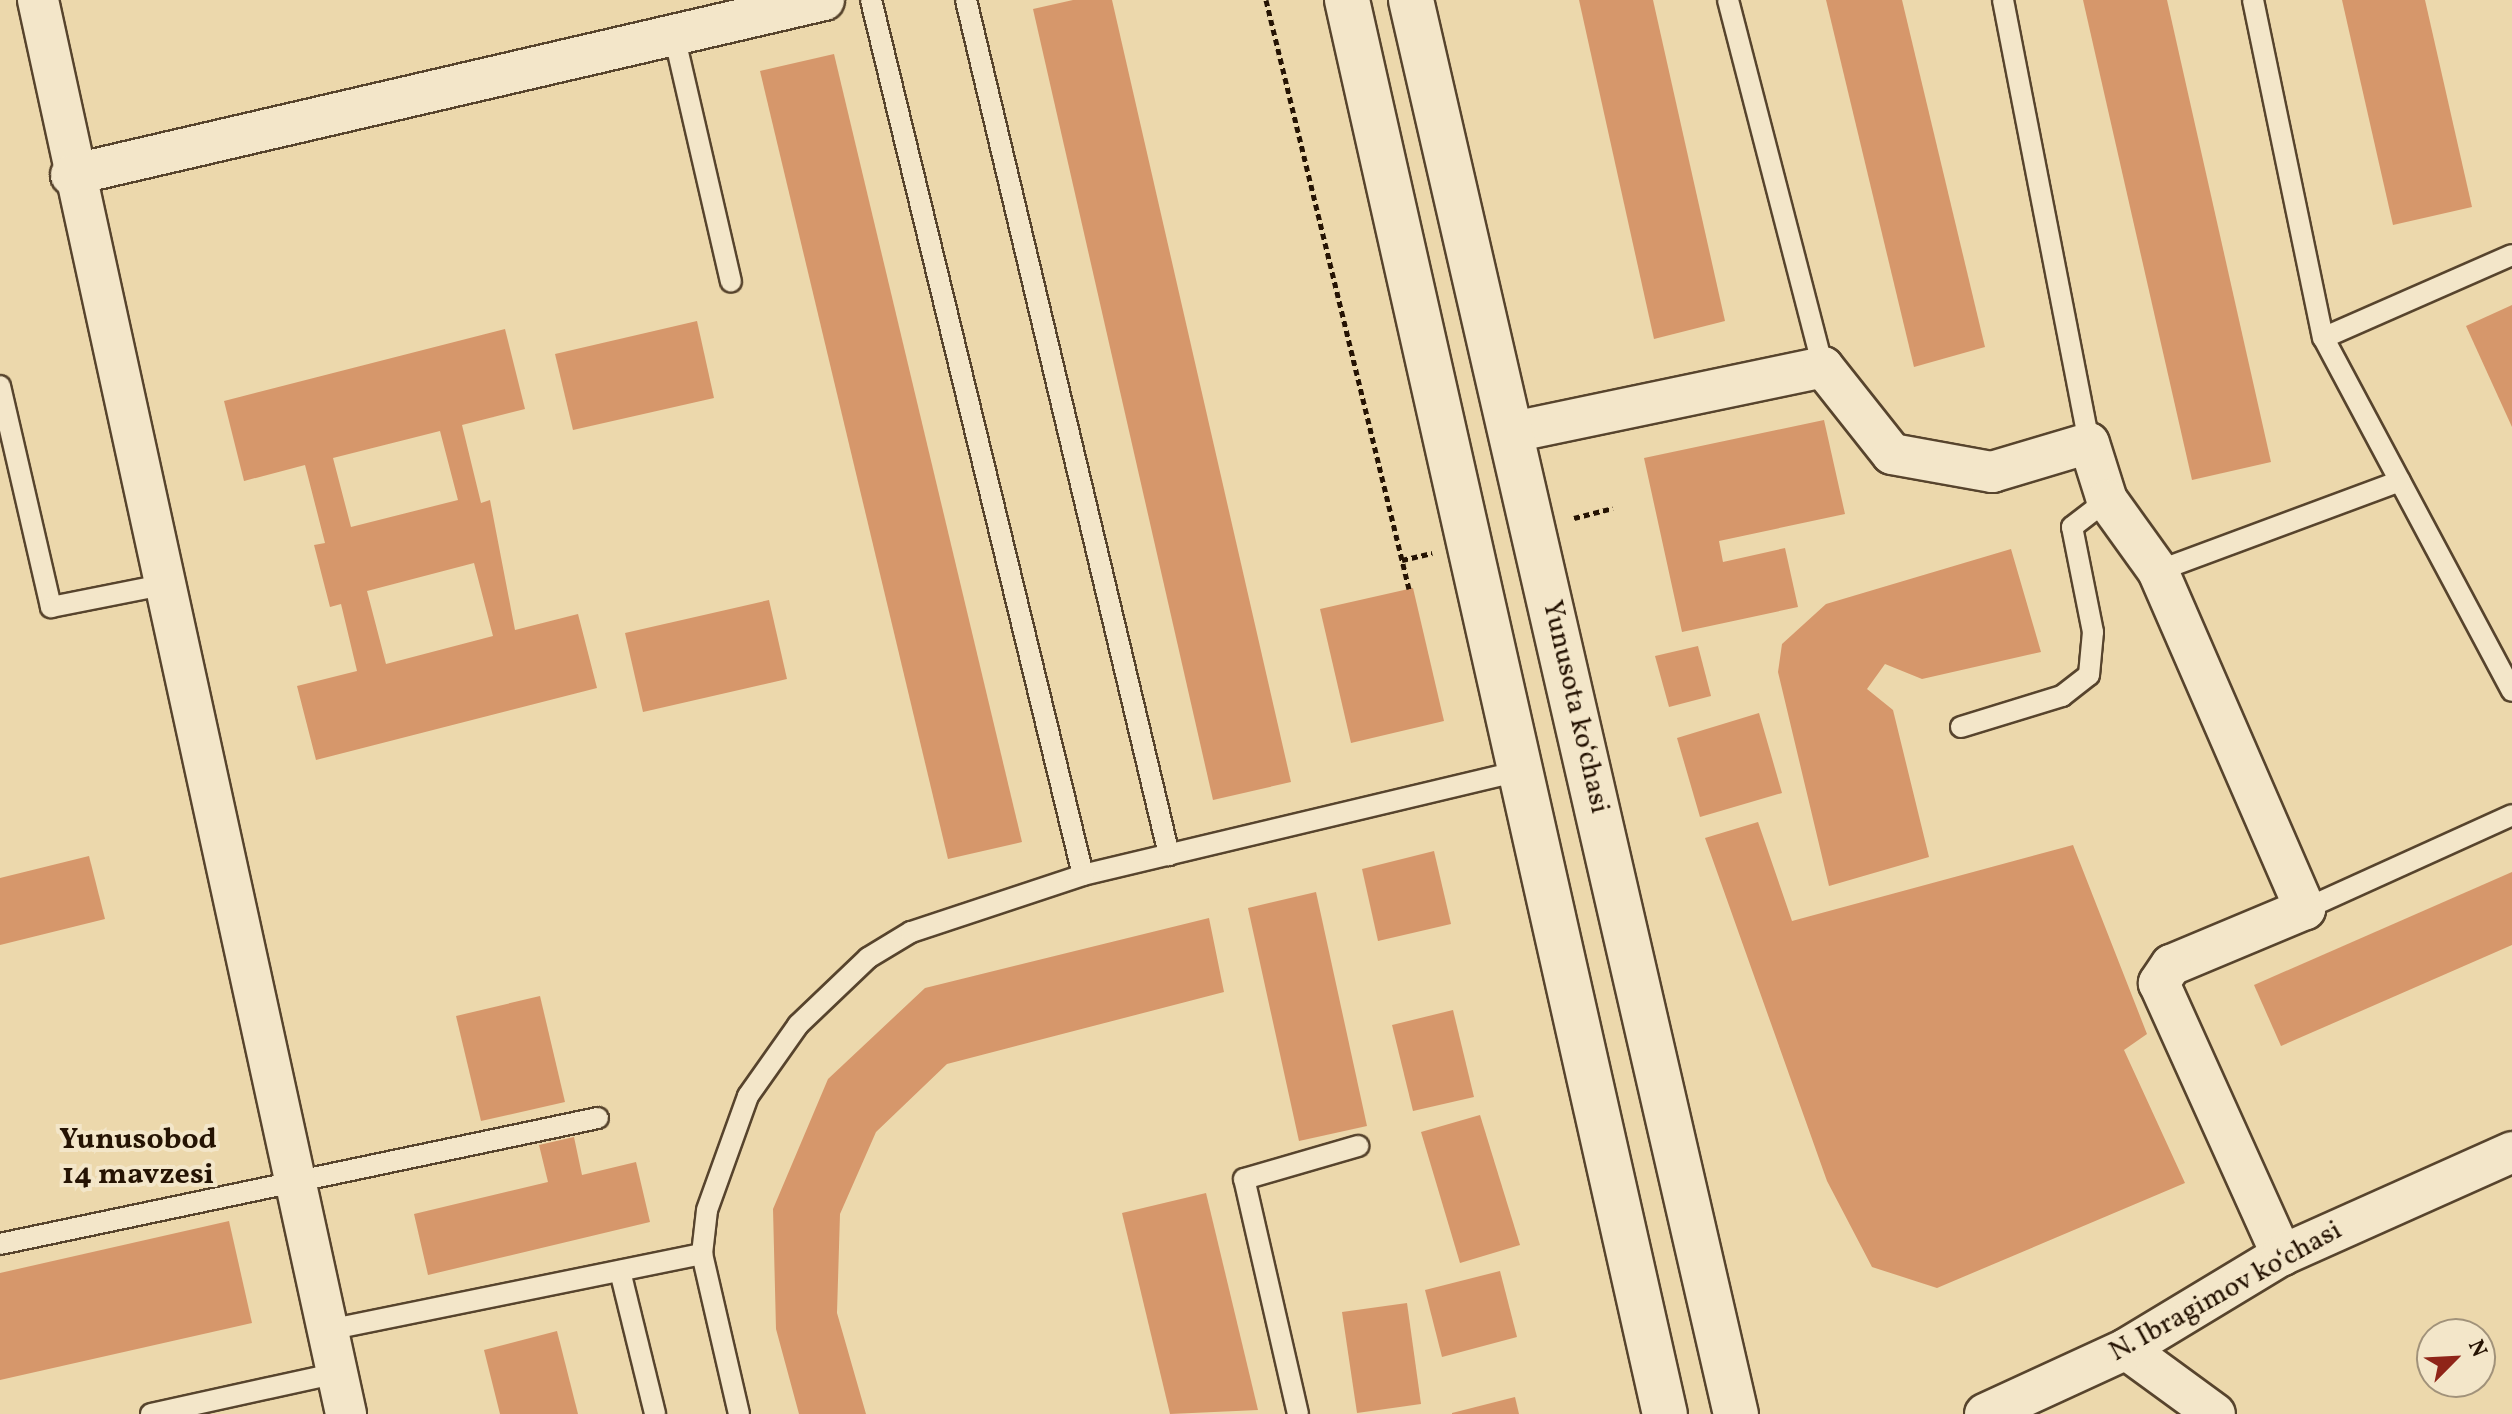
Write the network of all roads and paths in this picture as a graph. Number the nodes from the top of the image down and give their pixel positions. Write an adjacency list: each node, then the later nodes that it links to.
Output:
1 (38, 0): 12 (street)
2 (824, 0): 11 (street)
3 (871, 0): 30 (lane)
4 (966, 0): 29 (lane)
5 (1266, 0): 24 (path)
6 (1347, 0): 27 (main road)
7 (1411, 0): 18 (main road, Yunusota koʻchasi)
8 (1728, 0): 16 (lane)
9 (2003, 0): 19 (lane)
10 (2253, 0): 15 (lane)
11 (674, 35): 12 (street); 14 (lane)
12 (71, 175): 23 (street)
13 (2512, 255): 15 (lane)
14 (731, 281)
15 (2323, 338): 20 (lane)
16 (1823, 367): 18 (street); 19 (street)
17 (0, 386): 23 (lane)
18 (1513, 432): 49 (main road, Yunusota koʻchasi)
19 (2089, 443): 21 (street)
20 (2400, 481): 22 (lane); 25 (lane)
21 (2107, 500): 22 (street); 26 (lane)
22 (2158, 571): 31 (street)
23 (162, 585): 35 (street)
24 (1409, 589)
25 (2512, 691)
26 (1961, 727)
27 (1520, 771): 29 (lane); 48 (main road)
28 (2512, 815): 31 (lane)
29 (1169, 855): 30 (lane)
30 (1083, 875): 37 (lane)
31 (2305, 909): 38 (street)
32 (598, 1118): 35 (lane)
33 (1358, 1146): 47 (lane)
34 (2512, 1152): 38 (street, N. Ibragimov koʻchasi)
35 (298, 1182): 36 (lane); 40 (street)
36 (0, 1244)
37 (702, 1254): 39 (lane); 46 (lane)
38 (2282, 1255): 41 (street, N. Ibragimov koʻchasi)
39 (620, 1271): 40 (lane); 45 (lane)
40 (328, 1330): 42 (street)
41 (2126, 1349): 50 (street, N. Ibragimov koʻchasi); 51 (street)
42 (337, 1373): 43 (lane); 44 (street)
43 (151, 1414)
44 (346, 1414)
45 (655, 1414)
46 (739, 1414)
47 (1298, 1414)
48 (1665, 1414)
49 (1736, 1414)
50 (1985, 1414)
51 (2215, 1414)

